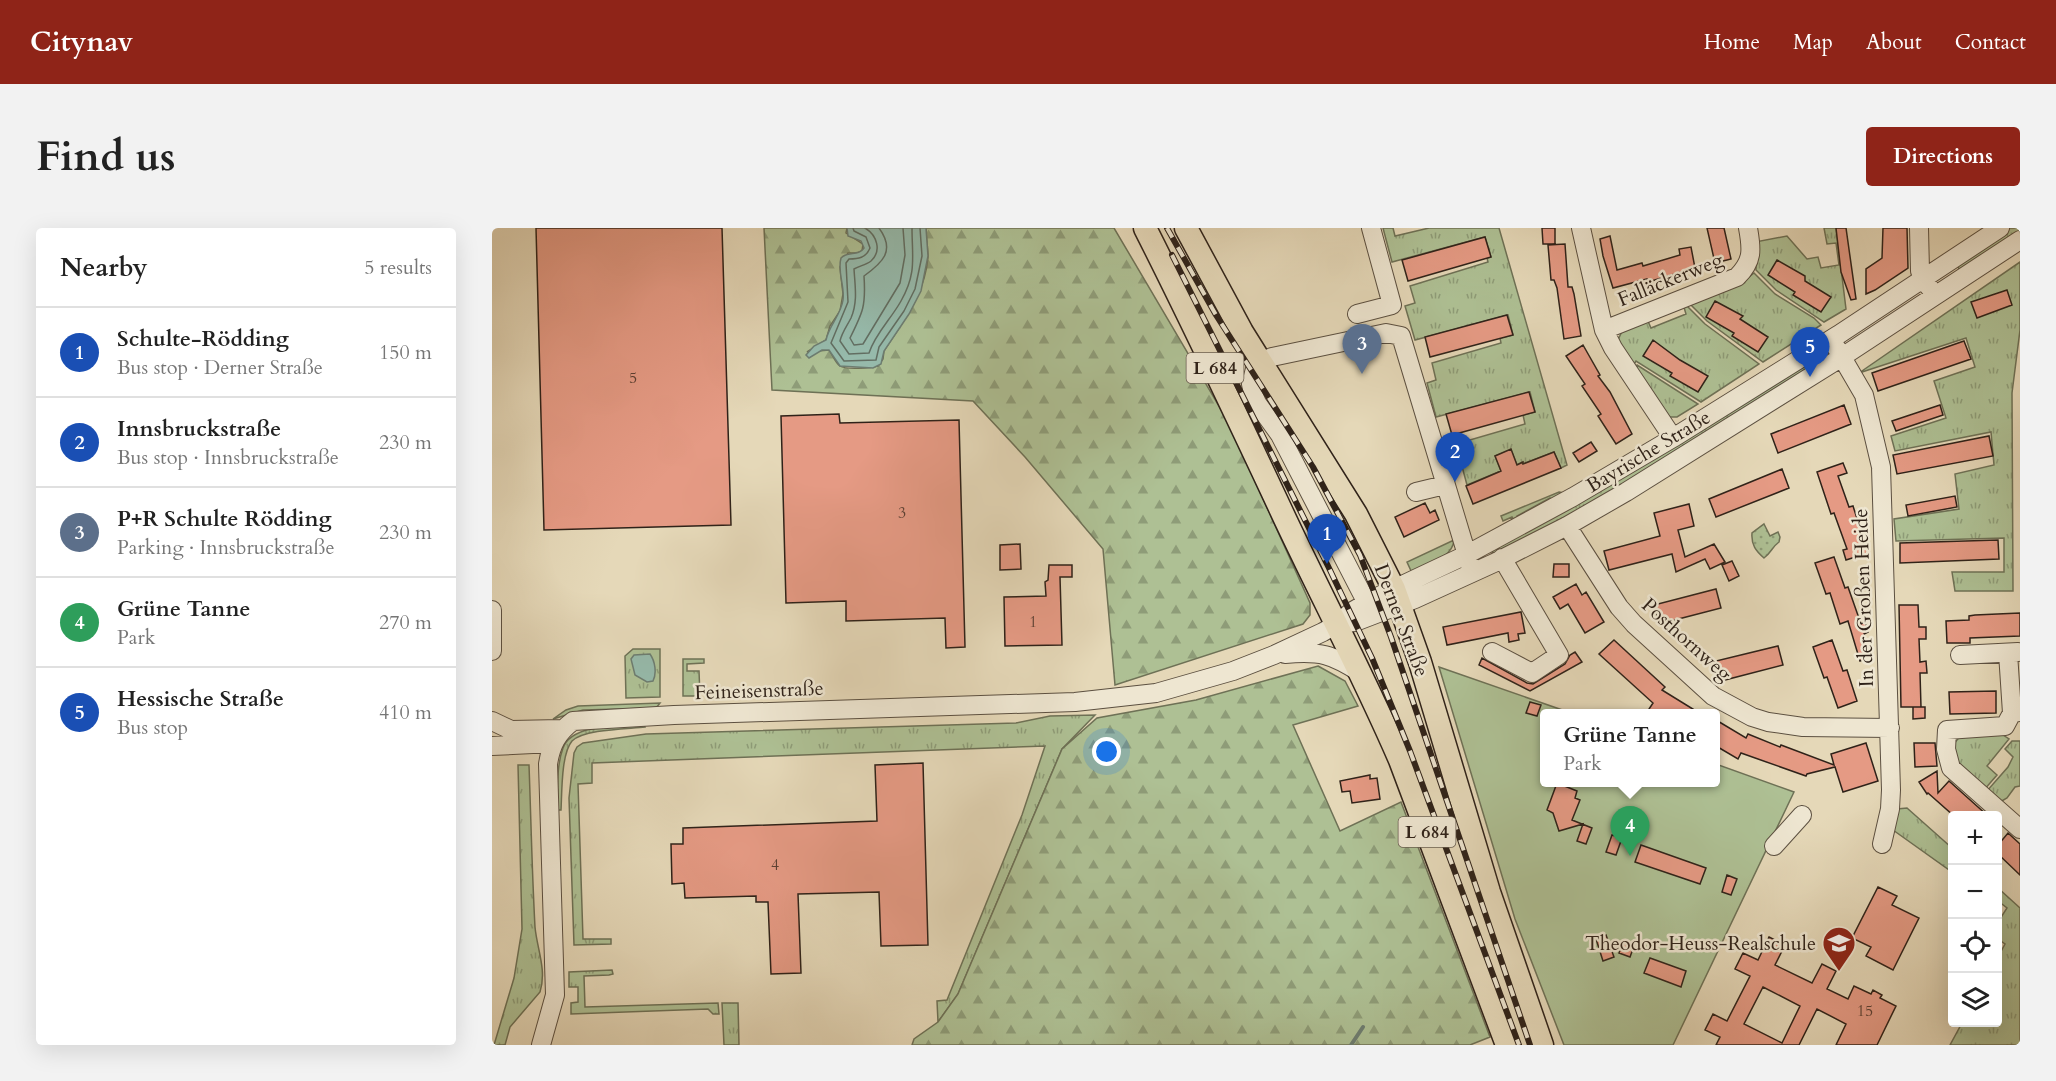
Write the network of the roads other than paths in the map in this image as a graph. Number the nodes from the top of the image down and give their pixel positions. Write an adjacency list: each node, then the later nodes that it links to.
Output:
1 (1145, 228): 26 (main road, L 684)
2 (1186, 228): 15 (main road, Derner Straße / L 684)
3 (1371, 228): 11 (street)
4 (1581, 228): 12 (street)
5 (1748, 228): 12 (street, Falläckerweg)
6 (1919, 228): 9 (street)
7 (2000, 228): 9 (street, Bayrische Straße)
8 (2020, 240): 10 (street, Bayrische Straße)
9 (1923, 278): 10 (street); 13 (street, Bayrische Straße)
10 (1935, 296): 14 (street, Bayrische Straße)
11 (1357, 314)
12 (1604, 330): 16 (street)
13 (1831, 339): 14 (street); 16 (street, Bayrische Straße)
14 (1842, 357): 19 (street, Bayrische Straße); 35 (street, In der Großen Heide)
15 (1270, 359): 17 (street); 23 (main road, Derner Straße / L 684); 24 (street)
16 (1673, 438): 20 (street, Bayrische Straße)
17 (1445, 485): 18 (street); 20 (street)
18 (1416, 492)
19 (1567, 526): 21 (street, Bayrische Straße); 35 (street, Posthornweg)
20 (1466, 555): 22 (street); 23 (street, Bayrische Straße)
21 (1502, 558): 22 (street, Bayrische Straße); 28 (street)
22 (1473, 573): 23 (street, Bayrische Straße)
23 (1397, 597): 24 (street, Bayrische Straße); 46 (main road, Derner Straße / L 684)
24 (1370, 609): 26 (street, Bayrische Straße)
25 (492, 610): 27 (street)
26 (1337, 624): 31 (street, Feineisenstraße); 32 (main road, L 684)
27 (492, 651)
28 (1492, 652)
29 (2014, 652): 30 (street); 33 (street)
30 (1960, 655)
31 (1275, 656): 32 (street, Feineisenstraße); 38 (street, Feineisenstraße)
32 (1361, 673): 45 (main road, L 684)
33 (2016, 713): 41 (street)
34 (492, 721): 36 (street)
35 (1890, 728): 42 (street, In der Großen Heide)
36 (511, 730): 37 (street); 38 (street)
37 (492, 734)
38 (557, 736): 39 (street); 44 (street)
39 (492, 746)
40 (1802, 815): 43 (street)
41 (2020, 829)
42 (1882, 844)
43 (1774, 846)
44 (542, 1045)
45 (1507, 1045)
46 (1542, 1045)

